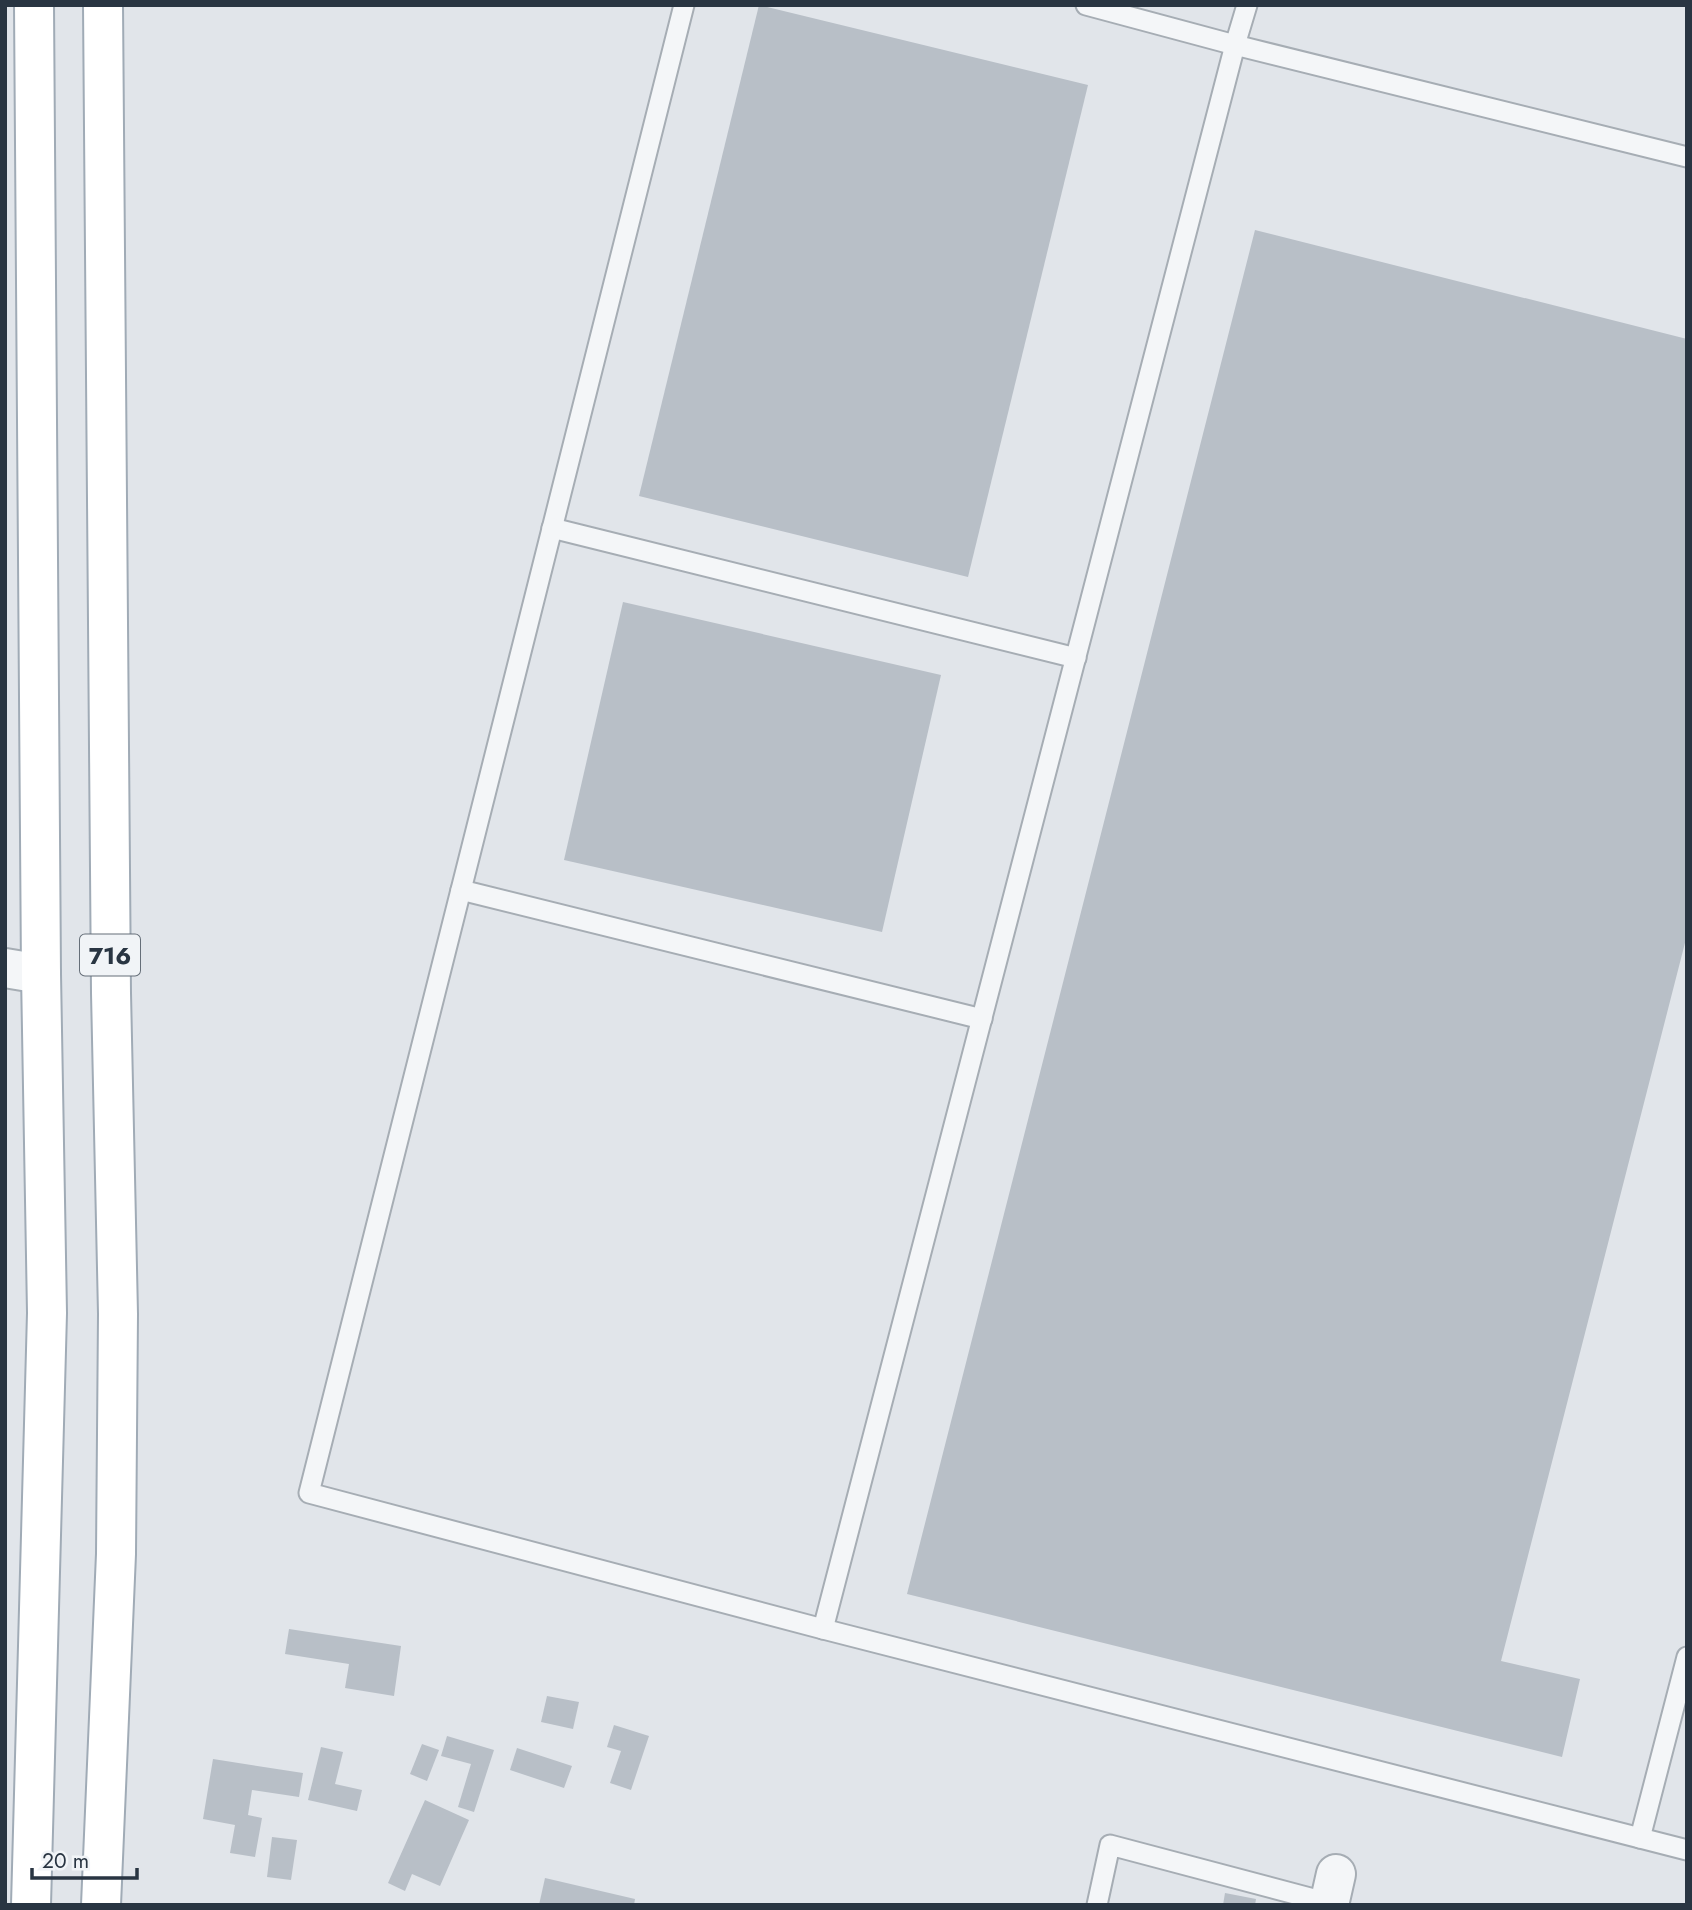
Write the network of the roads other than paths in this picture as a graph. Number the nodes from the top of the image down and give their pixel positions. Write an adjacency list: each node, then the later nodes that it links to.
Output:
1 (34, 5): 11 (main road)
2 (103, 5): 19 (main road, 716)
3 (684, 5): 8 (lane)
4 (1086, 5): 6 (lane)
5 (1247, 5): 6 (lane)
6 (1235, 45): 7 (lane); 9 (lane)
7 (1687, 157)
8 (552, 528): 9 (lane); 10 (lane)
9 (1076, 658): 12 (lane)
10 (461, 890): 12 (lane); 13 (lane)
11 (23, 971): 18 (main road)
12 (982, 1019): 13 (lane)
13 (823, 1629): 15 (lane)
14 (1687, 1657): 15 (lane)
15 (1640, 1838): 16 (lane)
16 (1687, 1850)
17 (1331, 1894): 20 (lane)
18 (31, 1905)
19 (101, 1905)
20 (1097, 1905)

